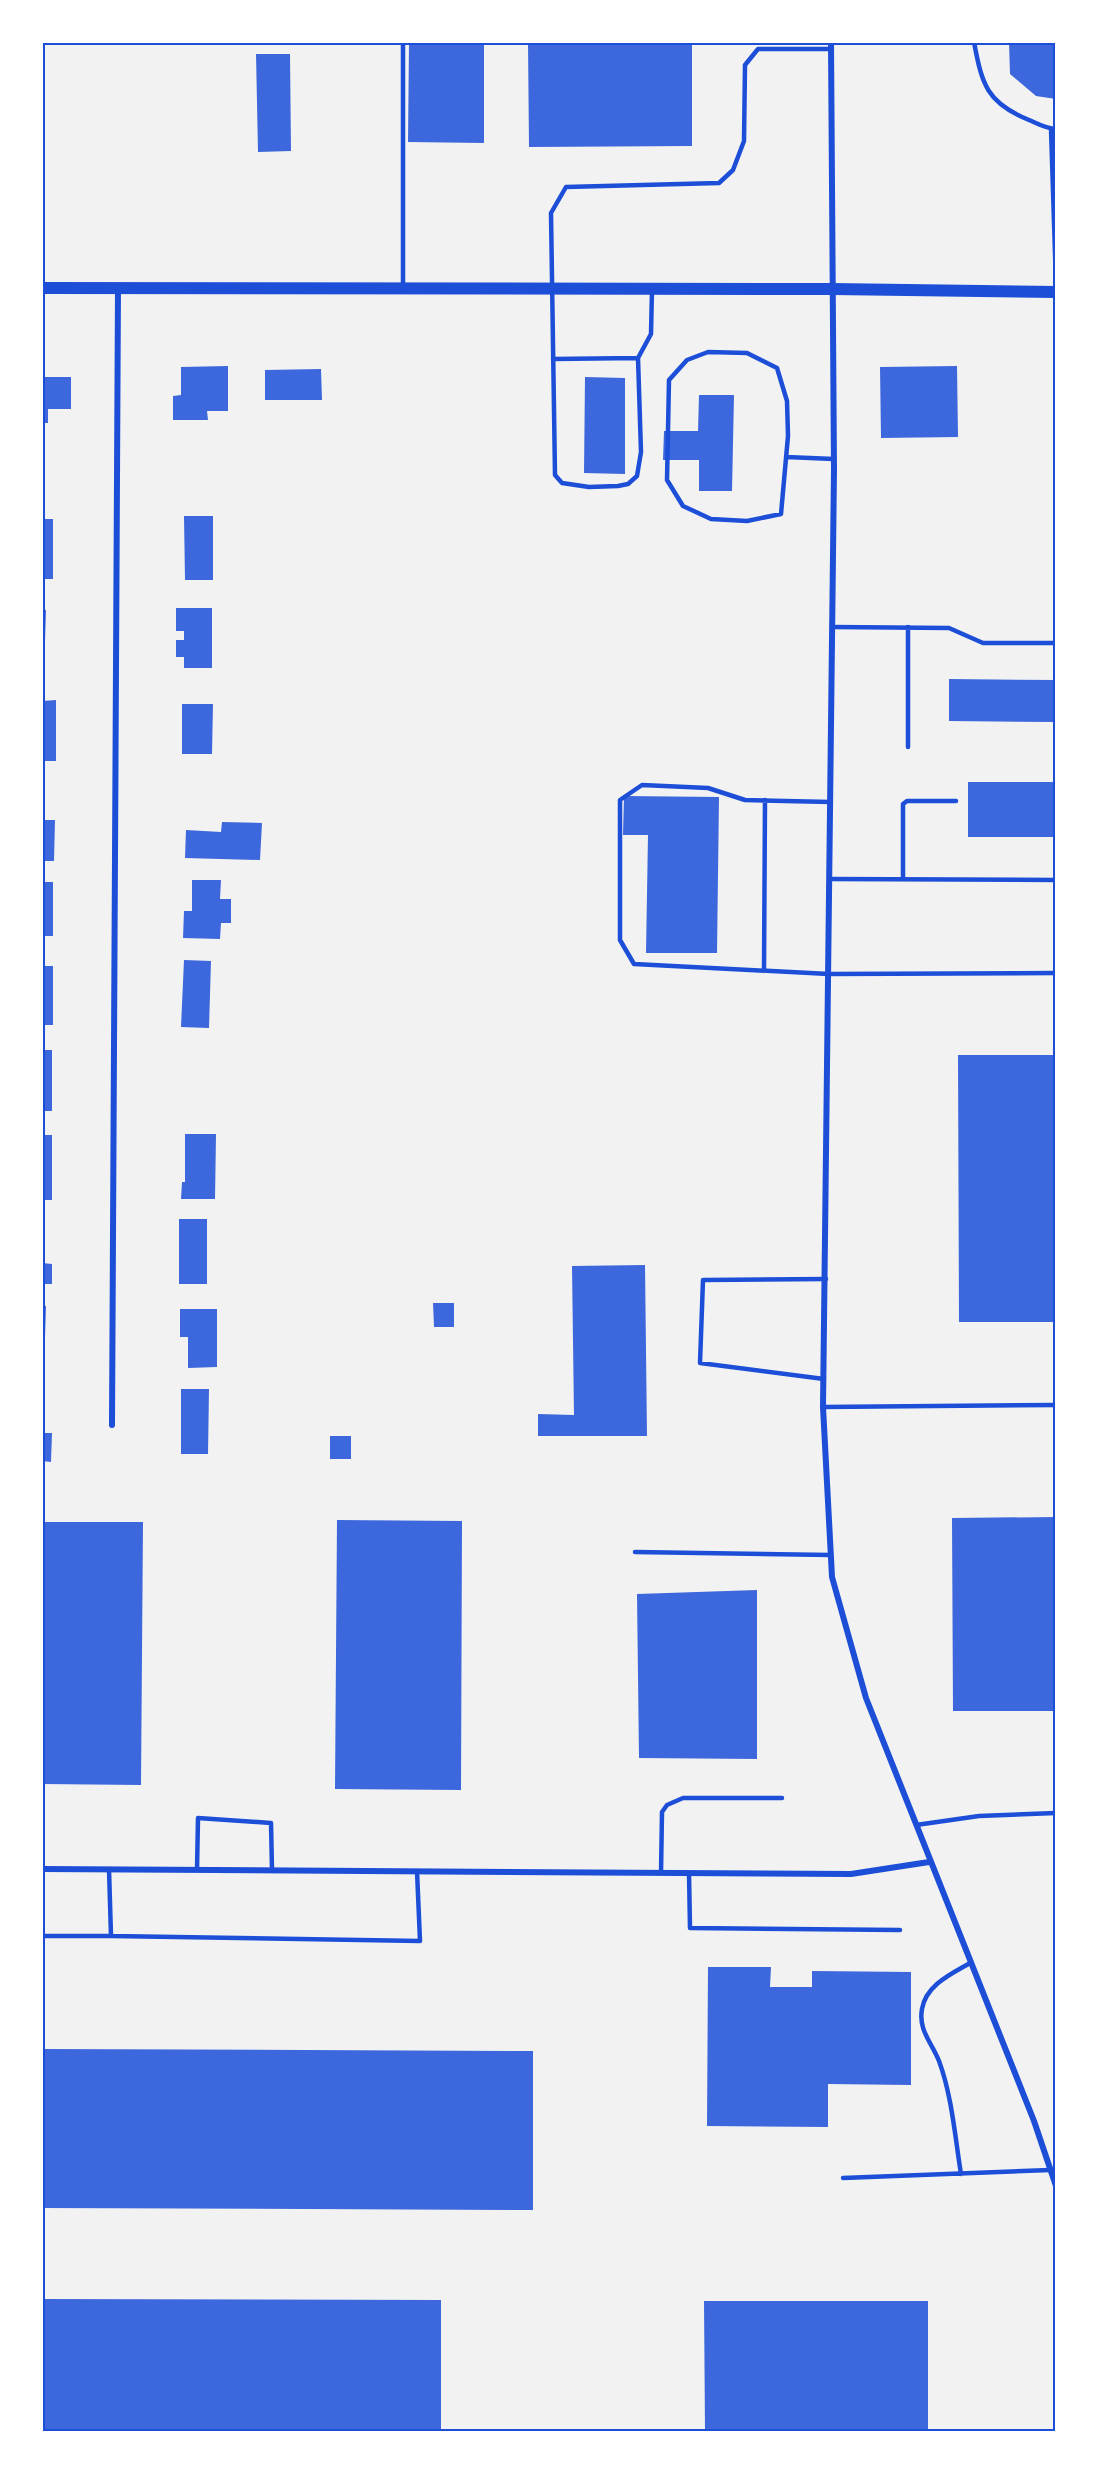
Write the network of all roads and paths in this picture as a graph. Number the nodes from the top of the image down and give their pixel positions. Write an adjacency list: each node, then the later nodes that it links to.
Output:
1 (403, 42): 8 (lane)
2 (974, 42): 4 (lane)
3 (831, 45): 9 (lane); 11 (street)
4 (1054, 129): 5 (lane)
5 (1056, 284)
6 (42, 288): 7 (main road)
7 (118, 288): 8 (main road); 34 (street)
8 (403, 288): 9 (main road)
9 (552, 289): 10 (main road); 14 (lane)
10 (652, 289): 11 (main road); 13 (lane)
11 (832, 289): 12 (main road); 16 (street)
12 (1056, 292)
13 (638, 358): 14 (lane); 14 (lane)
14 (553, 359)
15 (786, 457): 15 (lane); 16 (lane)
16 (834, 459): 17 (street)
17 (832, 627): 18 (lane); 23 (street)
18 (908, 627): 19 (lane); 20 (lane)
19 (1056, 643)
20 (908, 747)
21 (765, 800): 23 (lane); 27 (lane); 27 (lane)
22 (956, 801): 24 (lane)
23 (831, 802): 25 (street)
24 (903, 878): 25 (lane); 26 (lane)
25 (830, 879): 29 (street)
26 (1056, 880)
27 (764, 971): 29 (lane)
28 (1056, 973): 29 (lane)
29 (829, 974): 30 (street)
30 (826, 1279): 31 (street); 31 (lane)
31 (824, 1379): 33 (street)
32 (1056, 1406): 33 (lane)
33 (824, 1407): 36 (street)
34 (112, 1425)
35 (635, 1552): 36 (lane)
36 (831, 1555): 39 (street)
37 (782, 1798): 46 (lane)
38 (1056, 1813): 39 (lane)
39 (916, 1825): 40 (street)
40 (929, 1862): 47 (street); 51 (street)
41 (42, 1869): 42 (street)
42 (109, 1869): 43 (street); 50 (lane)
43 (197, 1870): 44 (street); 44 (lane)
44 (272, 1870): 45 (street)
45 (417, 1871): 46 (street); 50 (lane)
46 (661, 1873): 47 (street)
47 (689, 1873): 48 (lane)
48 (900, 1930)
49 (42, 1936): 50 (lane)
50 (111, 1936)
51 (970, 1963): 52 (street); 53 (lane)
52 (1050, 2170): 53 (lane); 55 (street)
53 (961, 2174): 54 (lane)
54 (843, 2178)
55 (1056, 2186)

